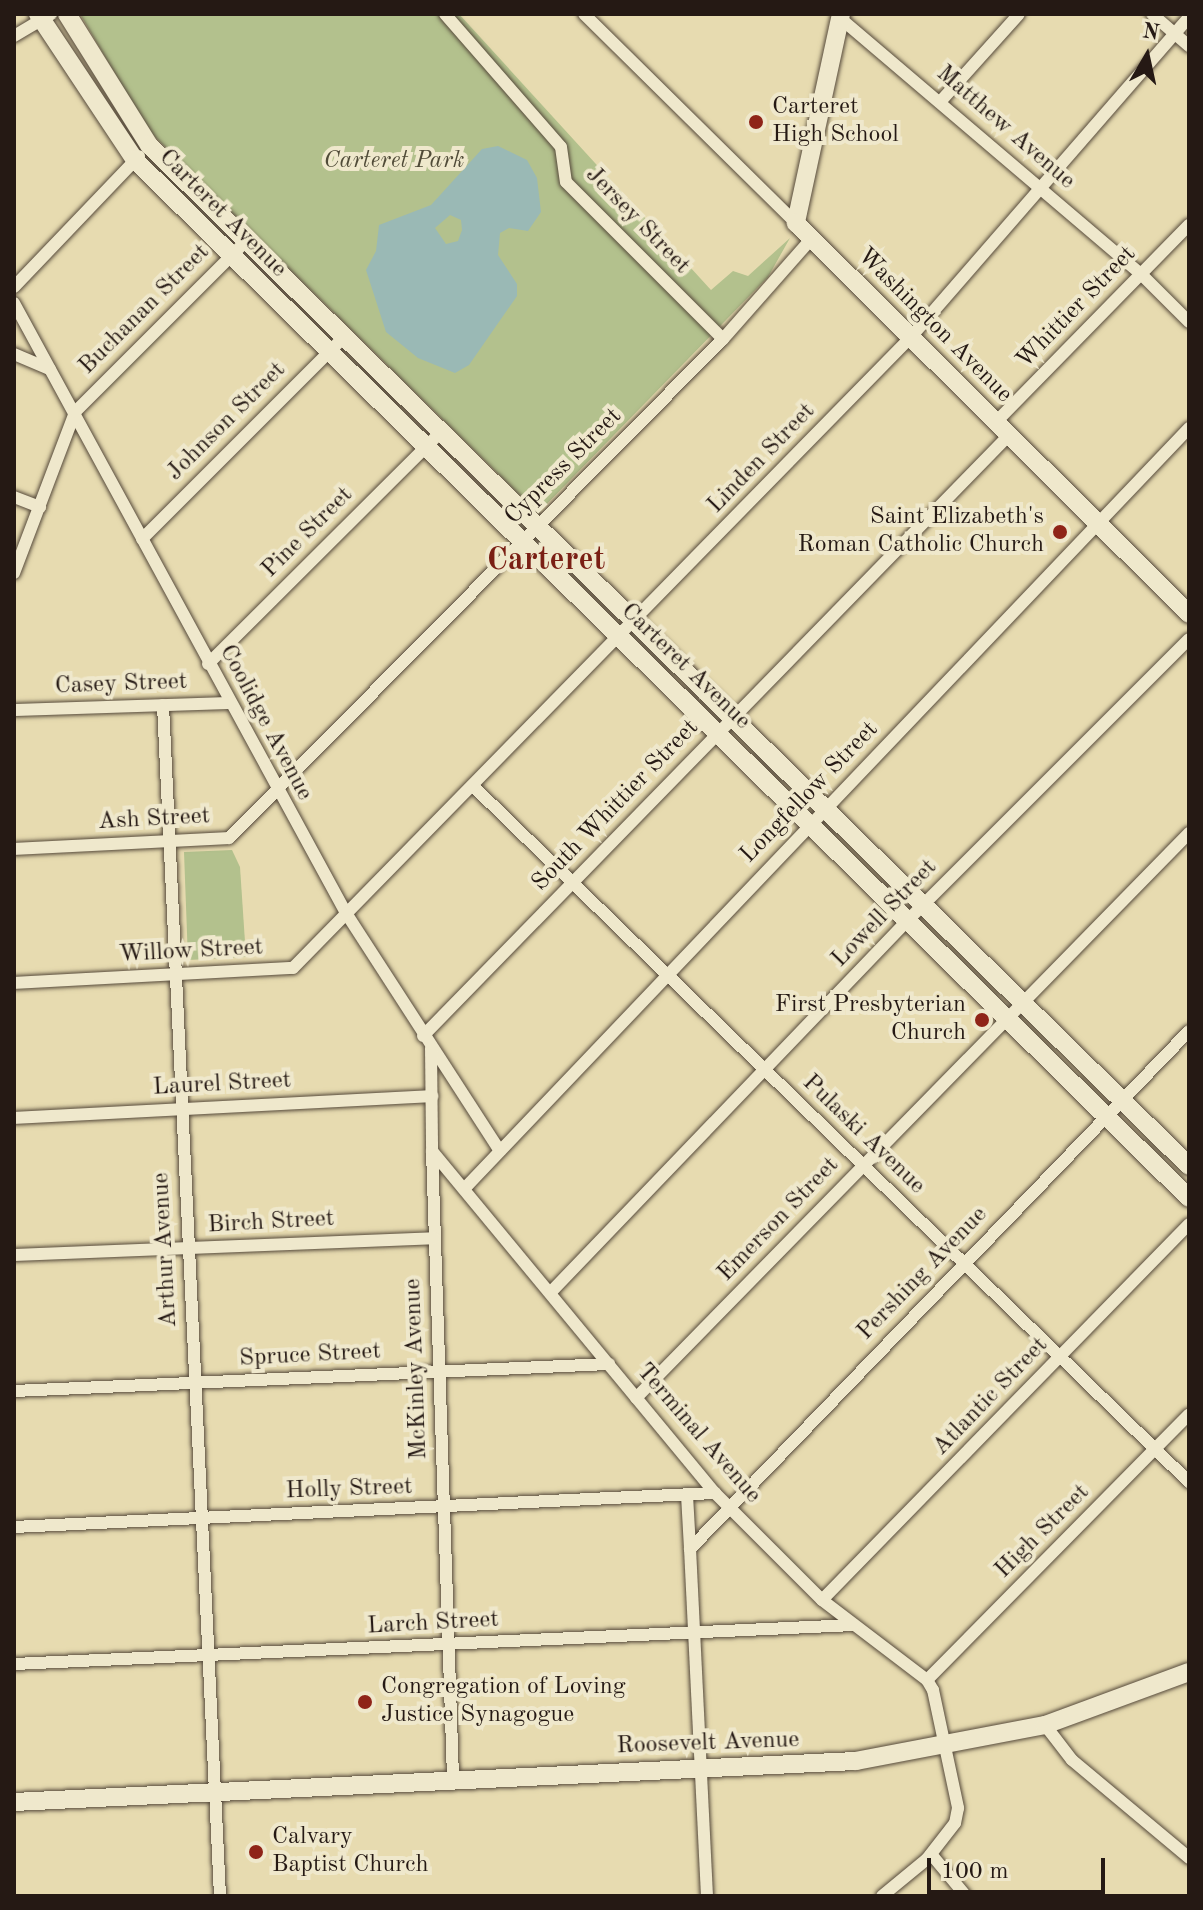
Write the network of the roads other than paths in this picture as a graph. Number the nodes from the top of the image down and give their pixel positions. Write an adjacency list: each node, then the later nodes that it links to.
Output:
1 (67, 14): 13 (street, Carteret Avenue)
2 (445, 14): 27 (street, Jersey Street)
3 (584, 14): 16 (street)
4 (1019, 14): 12 (street)
5 (1152, 14): 9 (street)
6 (43, 16): 10 (street); 14 (street, Carteret Avenue)
7 (840, 16): 12 (street, Matthew Avenue); 16 (street)
8 (1189, 17): 9 (street, Linden Street)
9 (1174, 33): 11 (street); 15 (street, Linden Street)
10 (14, 36)
11 (1189, 46)
12 (940, 102): 15 (street, Matthew Avenue)
13 (149, 145): 14 (street); 19 (street, Carteret Avenue)
14 (135, 160): 20 (street, Carteret Avenue); 22 (street)
15 (1040, 187): 21 (street, Matthew Avenue); 26 (street, Linden Street)
16 (796, 223): 18 (street, Washington Avenue)
17 (1189, 225): 21 (street, Whittier Street)
18 (812, 238): 26 (street, Washington Avenue); 27 (street, Cypress Street)
19 (247, 240): 20 (street, Buchanan Street); 25 (street, Carteret Avenue)
20 (230, 256): 28 (street, Carteret Avenue); 31 (street, Buchanan Street)
21 (1141, 274): 24 (street, Matthew Avenue); 33 (street, Whittier Street)
22 (14, 287)
23 (14, 303): 30 (street, Coolidge Avenue)
24 (1189, 322)
25 (344, 337): 28 (street, Johnson Street); 34 (street, Carteret Avenue)
26 (911, 337): 33 (street, Washington Avenue); 44 (street, Linden Street)
27 (723, 339): 39 (street, Cypress Street)
28 (328, 353): 35 (street, Carteret Avenue); 40 (street, Johnson Street)
29 (14, 354): 30 (street)
30 (50, 369): 31 (street, Coolidge Avenue)
31 (75, 412): 37 (street); 40 (street, Coolidge Avenue)
32 (1189, 428): 38 (street, Longfellow Street)
33 (1002, 429): 38 (street, Washington Avenue); 51 (street, South Whittier Street)
34 (440, 433): 35 (street, Pine Street); 39 (street, Carteret Avenue)
35 (424, 448): 41 (street, Carteret Avenue); 47 (street, Pine Street)
36 (14, 497): 37 (street)
37 (40, 507): 42 (street)
38 (1098, 524): 43 (street, Washington Avenue); 55 (street, Longfellow Street)
39 (537, 526): 41 (street, Cypress Street); 44 (street, Carteret Avenue)
40 (142, 539): 47 (street, Coolidge Avenue)
41 (522, 541): 45 (street, Carteret Avenue); 54 (street, Cypress Street)
42 (14, 573)
43 (1189, 614)
44 (635, 620): 45 (street, Linden Street); 51 (street, Carteret Avenue)
45 (618, 637): 52 (street, Carteret Avenue); 53 (street, Linden Street)
46 (1189, 639): 61 (street, Lowell Street)
47 (208, 664): 48 (street, Coolidge Avenue)
48 (230, 703): 49 (street, Casey Street); 54 (street, Coolidge Avenue)
49 (163, 705): 50 (street, Casey Street); 58 (street, Arthur Avenue)
50 (14, 710)
51 (734, 714): 52 (street, South Whittier Street); 55 (street, Carteret Avenue)
52 (716, 731): 56 (street, Carteret Avenue); 60 (street, South Whittier Street)
53 (473, 786): 60 (street, Pulaski Avenue); 62 (street, Linden Street)
54 (278, 794): 58 (street, Ash Street); 62 (street, Coolidge Avenue)
55 (826, 808): 56 (street, Longfellow Street); 61 (street, Carteret Avenue)
56 (811, 825): 63 (street, Carteret Avenue); 65 (street, Longfellow Street)
57 (1189, 833): 67 (street, Emerson Street)
58 (169, 841): 59 (street, Ash Street); 64 (street, Arthur Avenue)
59 (14, 849)
60 (573, 883): 65 (street, Pulaski Avenue); 70 (street, South Whittier Street)
61 (925, 904): 63 (street, Lowell Street); 67 (street, Carteret Avenue)
62 (346, 913): 64 (street, Willow Street); 70 (street, Coolidge Avenue)
63 (908, 920): 68 (street, Carteret Avenue); 72 (street, Lowell Street)
64 (175, 975): 66 (street, Willow Street); 75 (street, Arthur Avenue)
65 (668, 975): 72 (street, Pulaski Avenue); 79 (street, Longfellow Street)
66 (14, 983)
67 (1023, 1002): 68 (street, Emerson Street); 74 (street, Carteret Avenue)
68 (1008, 1019): 76 (street, Carteret Avenue); 80 (street, Emerson Street)
69 (1189, 1031): 74 (street, Pershing Avenue)
70 (423, 1036): 71 (street, Coolidge Avenue)
71 (431, 1048): 73 (street, McKinley Avenue); 79 (street, Coolidge Avenue)
72 (766, 1071): 80 (street, Pulaski Avenue); 89 (street, Lowell Street)
73 (432, 1096): 75 (street, Laurel Street); 78 (street, McKinley Avenue)
74 (1121, 1101): 76 (street, Pershing Avenue); 81 (street, Carteret Avenue)
75 (181, 1109): 77 (street, Laurel Street); 86 (street, Arthur Avenue)
76 (1106, 1116): 83 (street, Carteret Avenue); 88 (street, Pershing Avenue)
77 (14, 1118)
78 (432, 1151): 82 (street); 85 (street, McKinley Avenue)
79 (500, 1151): 82 (street, Longfellow Street)
80 (863, 1166): 88 (street, Pulaski Avenue); 95 (street, Emerson Street)
81 (1189, 1166)
82 (464, 1189): 89 (street, Terminal Avenue)
83 (1189, 1198)
84 (1189, 1224): 90 (street, Atlantic Street)
85 (434, 1238): 86 (street, Birch Street); 92 (street, McKinley Avenue)
86 (188, 1249): 87 (street, Birch Street); 93 (street, Arthur Avenue)
87 (14, 1255)
88 (964, 1264): 90 (street, Pulaski Avenue); 101 (street, Pershing Avenue)
89 (550, 1293): 91 (street, Terminal Avenue)
90 (1060, 1358): 97 (street, Pulaski Avenue); 106 (street, Atlantic Street)
91 (609, 1364): 92 (street, Spruce Street); 95 (street, Terminal Avenue)
92 (439, 1372): 93 (street, Spruce Street); 102 (street, McKinley Avenue)
93 (194, 1383): 94 (street, Spruce Street); 103 (street, Arthur Avenue)
94 (14, 1391)
95 (636, 1398): 99 (street, Terminal Avenue)
96 (1189, 1414): 97 (street, High Street)
97 (1155, 1449): 98 (street, Pulaski Avenue); 113 (street, High Street)
98 (1189, 1482)
99 (715, 1493): 100 (street, Holly Street); 101 (street, Terminal Avenue)
100 (687, 1495): 102 (street, Holly Street); 105 (street)
101 (728, 1505): 105 (street, Pershing Avenue); 106 (street, Terminal Avenue)
102 (443, 1508): 103 (street, Holly Street); 109 (street, McKinley Avenue)
103 (200, 1519): 104 (street, Holly Street); 110 (street, Arthur Avenue)
104 (14, 1527)
105 (690, 1549): 108 (street)
106 (822, 1600): 107 (street, Terminal Avenue)
107 (853, 1625): 108 (street, Larch Street); 113 (street, Terminal Avenue)
108 (694, 1633): 109 (street, Larch Street); 116 (street)
109 (448, 1645): 110 (street, Larch Street); 117 (street, McKinley Avenue)
110 (208, 1655): 111 (street, Larch Street); 118 (street, Arthur Avenue)
111 (14, 1664)
112 (1189, 1672): 114 (street, Roosevelt Avenue)
113 (927, 1680): 115 (street)
114 (1045, 1725): 115 (street, Roosevelt Avenue); 121 (street)
115 (945, 1742): 116 (street, Roosevelt Avenue); 120 (street)
116 (701, 1769): 117 (street, Roosevelt Avenue); 123 (street)
117 (453, 1778): 118 (street, Roosevelt Avenue)
118 (216, 1792): 119 (street, Roosevelt Avenue); 122 (street, Arthur Avenue)
119 (14, 1802)
120 (931, 1854): 124 (street); 125 (street)
121 (1189, 1858)
122 (220, 1896)
123 (707, 1896)
124 (882, 1896)
125 (966, 1896)

